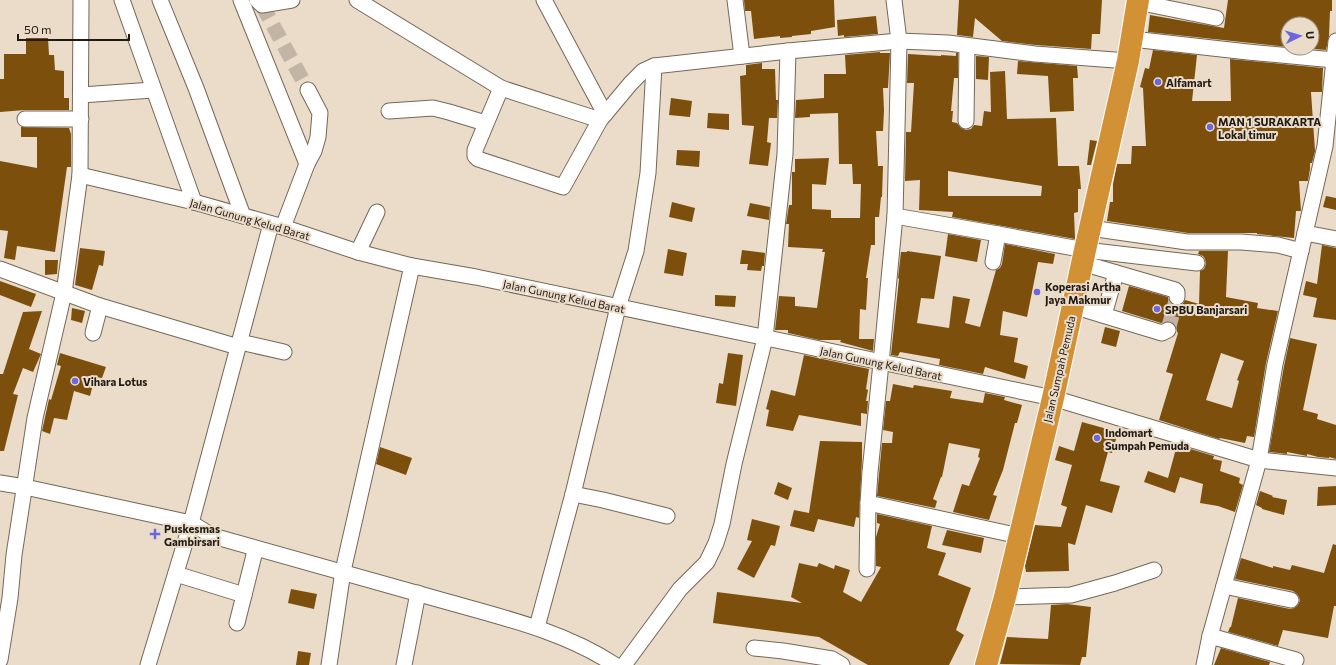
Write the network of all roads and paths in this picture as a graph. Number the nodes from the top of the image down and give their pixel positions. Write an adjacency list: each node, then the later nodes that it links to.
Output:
1 (82, 0): 25 (street)
2 (122, 0): 23 (street)
3 (160, 0): 36 (street)
4 (241, 0): 32 (street)
5 (258, 0): 6 (street)
6 (292, 0)
7 (357, 0): 22 (street)
8 (544, 0): 27 (street)
9 (735, 0): 18 (street)
10 (894, 0): 14 (street)
11 (1138, 1): 12 (street); 13 (highway, Jalan Sumpah Pemuda)
12 (1216, 18)
13 (1132, 38): 19 (highway, Jalan Sumpah Pemuda); 20 (street)
14 (899, 41): 16 (street); 17 (street); 37 (street)
15 (1336, 41): 20 (street)
16 (967, 46): 19 (street); 30 (street)
17 (788, 51): 18 (street); 59 (street)
18 (742, 56): 21 (street)
19 (1128, 60): 39 (highway, Jalan Sumpah Pemuda)
20 (1334, 60): 40 (street)
21 (654, 66): 27 (street); 55 (street)
22 (501, 88): 27 (street); 31 (street)
23 (153, 90): 25 (street); 34 (street)
24 (308, 90): 32 (street)
25 (81, 95): 29 (street)
26 (389, 111): 31 (street)
27 (603, 117): 31 (street)
28 (25, 119): 29 (street)
29 (81, 119): 33 (street)
30 (966, 121)
31 (485, 123)
32 (307, 164): 38 (street)
33 (80, 175): 34 (street, Jalan Gunung Kelud Barat); 51 (street)
34 (194, 202): 36 (street, Jalan Gunung Kelud Barat)
35 (377, 212): 44 (street)
36 (243, 216): 38 (street, Jalan Gunung Kelud Barat)
37 (895, 216): 41 (street); 62 (street)
38 (277, 225): 44 (street, Jalan Gunung Kelud Barat); 60 (street)
39 (1090, 228): 43 (street); 45 (highway, Jalan Sumpah Pemuda)
40 (1305, 233): 42 (street); 43 (street)
41 (998, 234): 45 (street); 46 (street)
42 (1336, 239)
43 (1301, 251): 64 (street)
44 (358, 252): 48 (street, Jalan Gunung Kelud Barat)
45 (1083, 257): 47 (street); 50 (street); 54 (highway, Jalan Sumpah Pemuda)
46 (993, 262)
47 (1197, 263)
48 (412, 266): 55 (street, Jalan Gunung Kelud Barat); 76 (street)
49 (0, 269): 51 (street)
50 (1116, 272): 52 (street); 56 (street)
51 (64, 293): 53 (street); 67 (street)
52 (1177, 297)
53 (100, 306): 58 (street); 60 (street)
54 (1073, 306): 56 (street); 63 (highway, Jalan Sumpah Pemuda)
55 (618, 307): 59 (street, Jalan Gunung Kelud Barat); 68 (street)
56 (1104, 316): 57 (street)
57 (1168, 330)
58 (93, 334)
59 (765, 338): 62 (street, Jalan Gunung Kelud Barat); 94 (street)
60 (239, 345): 61 (street); 71 (street)
61 (284, 352)
62 (881, 363): 63 (street, Jalan Gunung Kelud Barat); 69 (street)
63 (1052, 398): 64 (street, Jalan Gunung Kelud Barat); 72 (highway, Jalan Sumpah Pemuda)
64 (1259, 460): 65 (street, Jalan Gunung Kelud Barat); 78 (street)
65 (1336, 468)
66 (0, 483): 67 (street)
67 (25, 487): 71 (street); 87 (street)
68 (573, 494): 70 (street); 84 (street)
69 (868, 503): 72 (street); 74 (street)
70 (667, 516)
71 (191, 523): 76 (street); 77 (street)
72 (1019, 536): 81 (highway, Jalan Sumpah Pemuda)
73 (254, 555): 80 (street)
74 (868, 569)
75 (1154, 570): 81 (street)
76 (343, 571): 79 (street); 91 (street)
77 (176, 574): 80 (street); 90 (street)
78 (1224, 586): 82 (street); 85 (street)
79 (418, 593): 84 (street); 92 (street)
80 (244, 595): 83 (street)
81 (1005, 597): 89 (highway, Jalan Sumpah Pemuda)
82 (1291, 600)
83 (238, 623)
84 (536, 627): 93 (street)
85 (1210, 636): 88 (street); 96 (street)
86 (754, 648): 95 (street)
87 (0, 660)
88 (1296, 660)
89 (987, 664)
90 (148, 665)
91 (329, 665)
92 (404, 665)
93 (615, 665)
94 (624, 665)
95 (842, 665)
96 (1204, 665)

